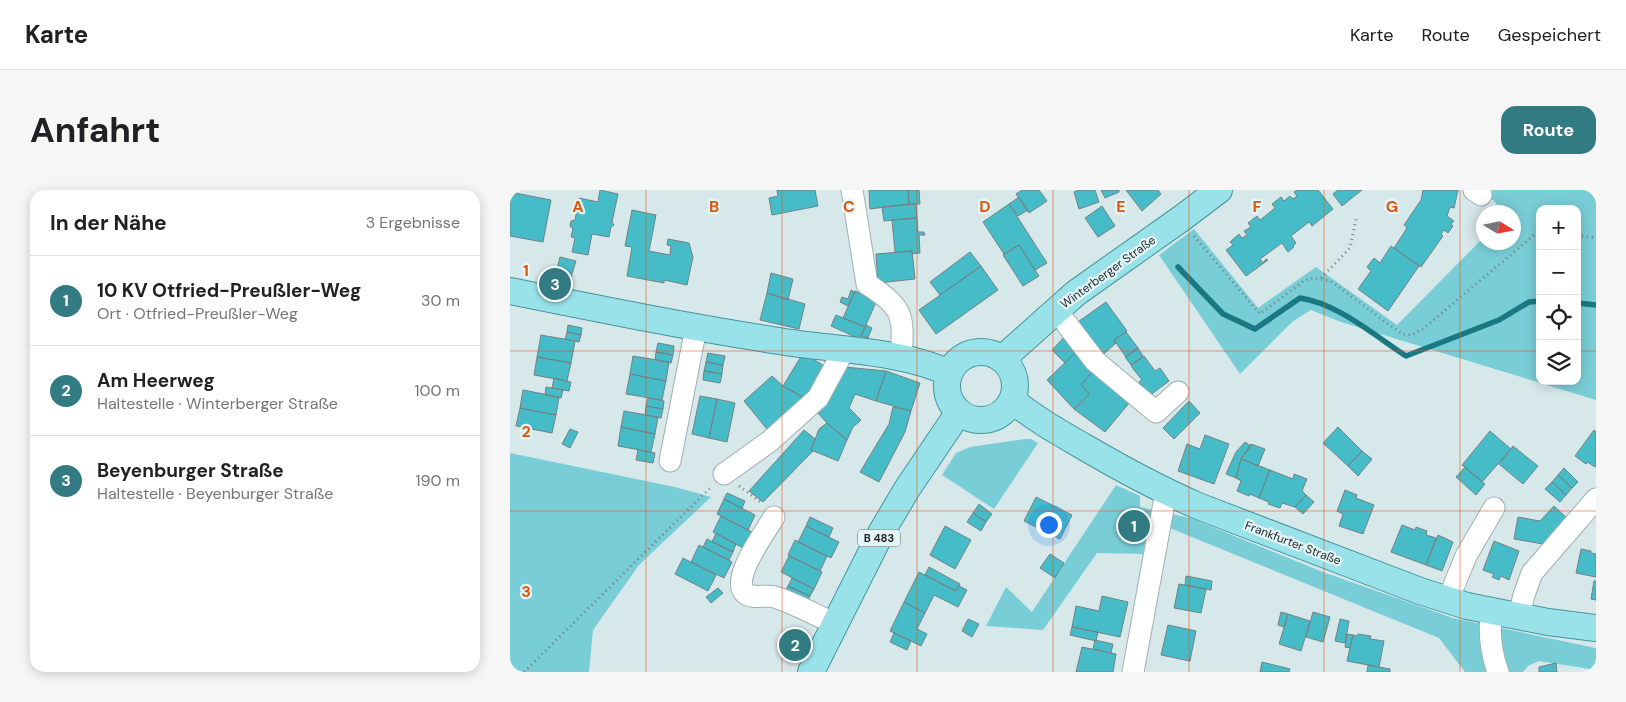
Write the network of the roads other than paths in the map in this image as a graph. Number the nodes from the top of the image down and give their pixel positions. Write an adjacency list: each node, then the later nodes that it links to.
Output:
1 (852, 190): 7 (street)
2 (1219, 190): 4 (main road, Winterberger Straße)
3 (510, 291): 5 (main road)
4 (1056, 310): 8 (main road, Winterberger Straße); 10 (street)
5 (696, 328): 6 (main road); 13 (street)
6 (844, 350): 7 (main road); 14 (street)
7 (901, 358): 9 (main road)
8 (1002, 359): 9 (main road); 11 (main road)
9 (949, 373): 12 (main road)
10 (1178, 392)
11 (1012, 400): 12 (main road); 15 (main road, Frankfurter Straße)
12 (959, 412): 22 (main road, B 483)
13 (670, 460)
14 (724, 474)
15 (1166, 492): 19 (main road, Frankfurter Straße); 25 (street)
16 (1596, 499): 21 (street)
17 (1494, 508): 19 (street)
18 (774, 517): 22 (street)
19 (1448, 600): 20 (main road, Frankfurter Straße)
20 (1492, 612): 21 (main road, Frankfurter Straße); 26 (street)
21 (1518, 616): 23 (main road, Frankfurter Straße)
22 (835, 624): 24 (main road, B 483)
23 (1596, 628)
24 (811, 672)
25 (1133, 672)
26 (1498, 672)

